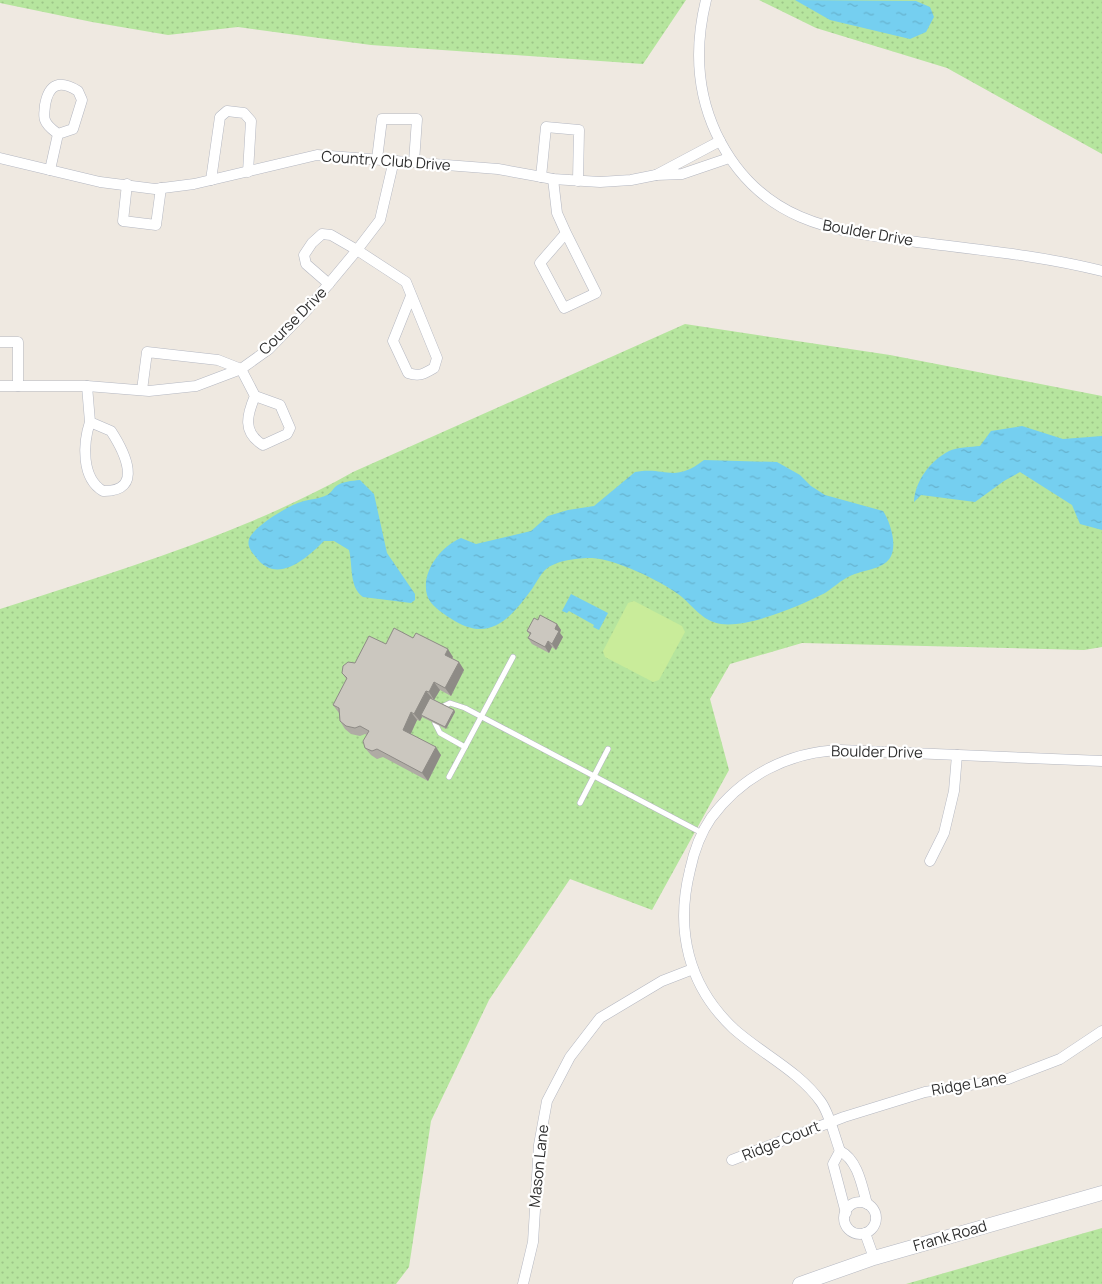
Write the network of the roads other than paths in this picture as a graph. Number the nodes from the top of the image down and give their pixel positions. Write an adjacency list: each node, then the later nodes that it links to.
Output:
1 (706, 0): 3 (street, Boulder Drive)
2 (58, 134): 2 (street); 10 (street)
3 (720, 141): 5 (street, Boulder Drive); 12 (street, Country Club Drive)
4 (1, 158): 9 (street); 10 (street, Country Club Drive)
5 (729, 158): 12 (street, Country Club Drive); 21 (street, Boulder Drive)
6 (377, 159): 7 (street, Country Club Drive); 8 (street); 11 (street, Country Club Drive)
7 (394, 160): 8 (street, Country Club Drive); 20 (street, Course Drive)
8 (414, 162): 13 (street, Country Club Drive)
9 (0, 170)
10 (50, 170): 17 (street, Country Club Drive)
11 (248, 172): 15 (street, Country Club Drive); 15 (street)
12 (656, 175): 16 (street, Country Club Drive)
13 (541, 177): 14 (street, Country Club Drive); 16 (street)
14 (553, 179): 16 (street, Country Club Drive); 19 (street)
15 (212, 180): 18 (street, Country Club Drive)
16 (578, 181)
17 (127, 184): 18 (street, Country Club Drive); 18 (street)
18 (161, 188)
19 (566, 233): 19 (street)
20 (357, 250): 22 (street, Course Drive); 22 (street); 23 (street)
21 (1102, 271)
22 (328, 284): 25 (street, Course Drive)
23 (411, 296): 23 (street)
24 (0, 342): 27 (street)
25 (241, 368): 29 (street, Course Drive); 29 (street); 30 (street)
26 (0, 386): 27 (street, Course Drive)
27 (18, 386): 28 (street, Course Drive)
28 (87, 386): 29 (street, Course Drive); 31 (street)
29 (142, 390)
30 (254, 396): 30 (street)
31 (90, 422): 31 (street)
32 (513, 657): 34 (lane)
33 (444, 706): 34 (lane)
34 (481, 717): 36 (lane); 40 (lane)
35 (435, 723): 36 (lane)
36 (465, 747): 41 (lane)
37 (608, 748): 40 (lane)
38 (957, 755): 39 (street, Boulder Drive); 43 (street, Boulder Drive); 44 (street)
39 (1102, 761)
40 (594, 776): 42 (lane); 43 (lane)
41 (449, 777)
42 (580, 803)
43 (702, 833): 45 (street, Boulder Drive)
44 (930, 861)
45 (693, 969): 47 (street, Boulder Drive); 55 (street, Mason Lane)
46 (1102, 1031): 47 (street, Ridge Lane)
47 (830, 1122): 48 (street, Boulder Drive); 49 (street, Ridge Court)
48 (840, 1151): 51 (street, Boulder Drive); 52 (street, Boulder Drive)
49 (732, 1160)
50 (1102, 1192): 54 (street, Frank Road)
51 (867, 1204): 52 (street); 53 (street, Boulder Drive)
52 (846, 1213): 53 (street, Boulder Drive)
53 (865, 1233): 54 (street)
54 (874, 1258): 56 (street, Frank Road)
55 (523, 1284)
56 (800, 1284)

